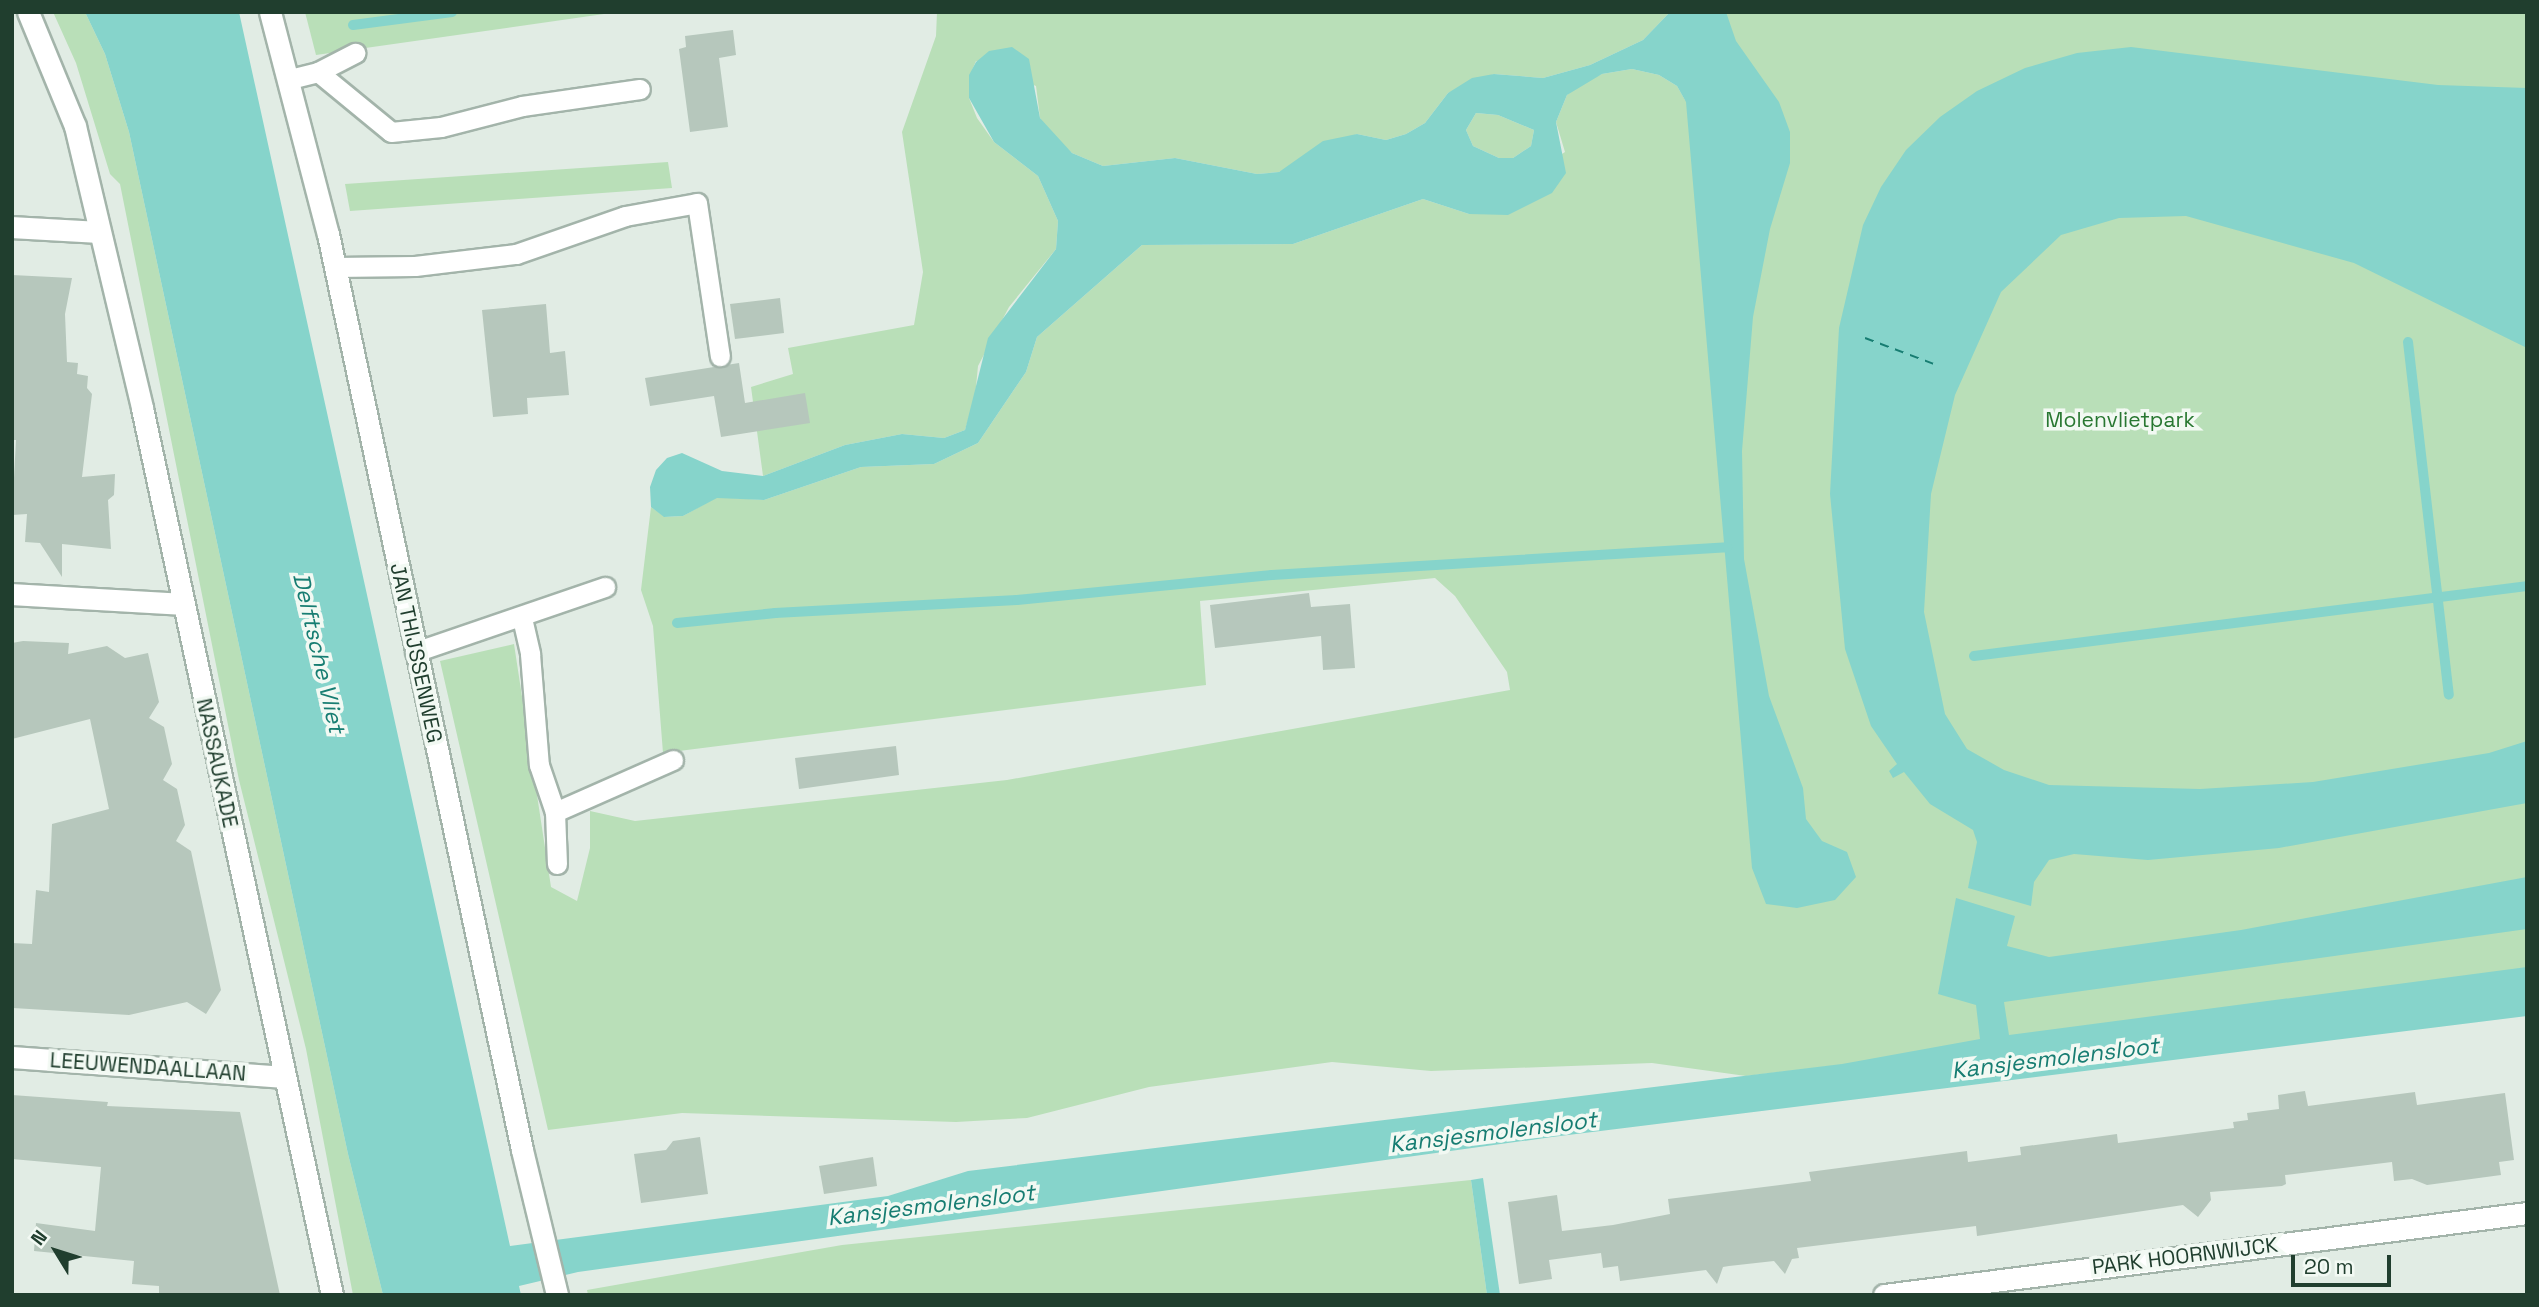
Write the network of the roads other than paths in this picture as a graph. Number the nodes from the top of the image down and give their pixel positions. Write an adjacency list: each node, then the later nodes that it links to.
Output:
1 (28, 12): 8 (street, NASSAUKADE)
2 (270, 12): 5 (street, JAN THIJSSENWEG)
3 (355, 52): 4 (lane)
4 (318, 72): 5 (lane); 6 (lane)
5 (290, 79): 9 (street, JAN THIJSSENWEG)
6 (639, 89)
7 (12, 227): 8 (street)
8 (98, 232): 13 (street, NASSAUKADE)
9 (335, 267): 10 (lane); 15 (street, JAN THIJSSENWEG)
10 (720, 356)
11 (605, 587): 14 (lane)
12 (12, 594): 13 (street)
13 (183, 604): 20 (street, NASSAUKADE)
14 (522, 618): 15 (lane); 17 (lane)
15 (415, 652): 22 (street, JAN THIJSSENWEG)
16 (673, 760): 17 (lane)
17 (555, 812): 18 (lane)
18 (557, 864)
19 (12, 1056): 20 (street, LEEUWENDAALLAAN)
20 (284, 1077): 23 (street, NASSAUKADE)
21 (2527, 1213): 24 (street, PARK HOORNWIJCK)
22 (557, 1293)
23 (332, 1295)
24 (1884, 1295)

